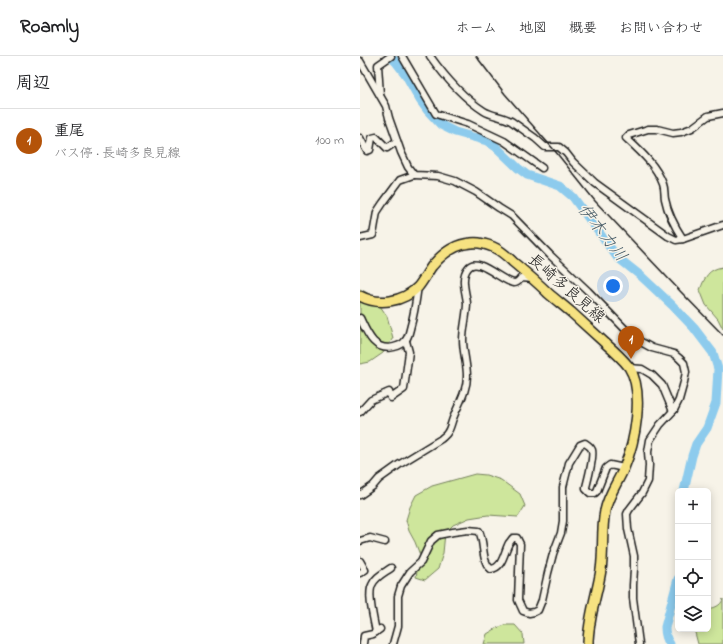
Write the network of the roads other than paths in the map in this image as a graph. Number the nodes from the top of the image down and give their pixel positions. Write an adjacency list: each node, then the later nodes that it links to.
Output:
1 (391, 56): 5 (street)
2 (402, 56): 9 (street)
3 (430, 56): 13 (street)
4 (360, 61): 5 (street)
5 (380, 96): 8 (street)
6 (723, 113): 13 (street)
7 (360, 138): 8 (street)
8 (397, 141): 10 (street)
9 (542, 168)
10 (414, 175): 12 (street); 20 (street)
11 (723, 225): 13 (street)
12 (360, 238)
13 (683, 239)
14 (534, 279): 15 (main road, 長崎多良見線); 19 (main road, 長崎多良見線); 23 (street)
15 (418, 286): 16 (main road, 長崎多良見線); 18 (street)
16 (360, 296)
17 (360, 318): 18 (street)
18 (406, 341): 21 (street)
19 (629, 368): 20 (street); 22 (main road, 長崎多良見線)
20 (674, 410): 32 (street)
21 (360, 412)
22 (624, 468): 30 (street); 31 (main road, 長崎多良見線)
23 (360, 494)
24 (360, 541): 25 (street)
25 (385, 542)
26 (360, 561): 28 (street)
27 (391, 568): 29 (street)
28 (360, 573)
29 (363, 644)
30 (393, 644)
31 (588, 644)
32 (639, 644)

